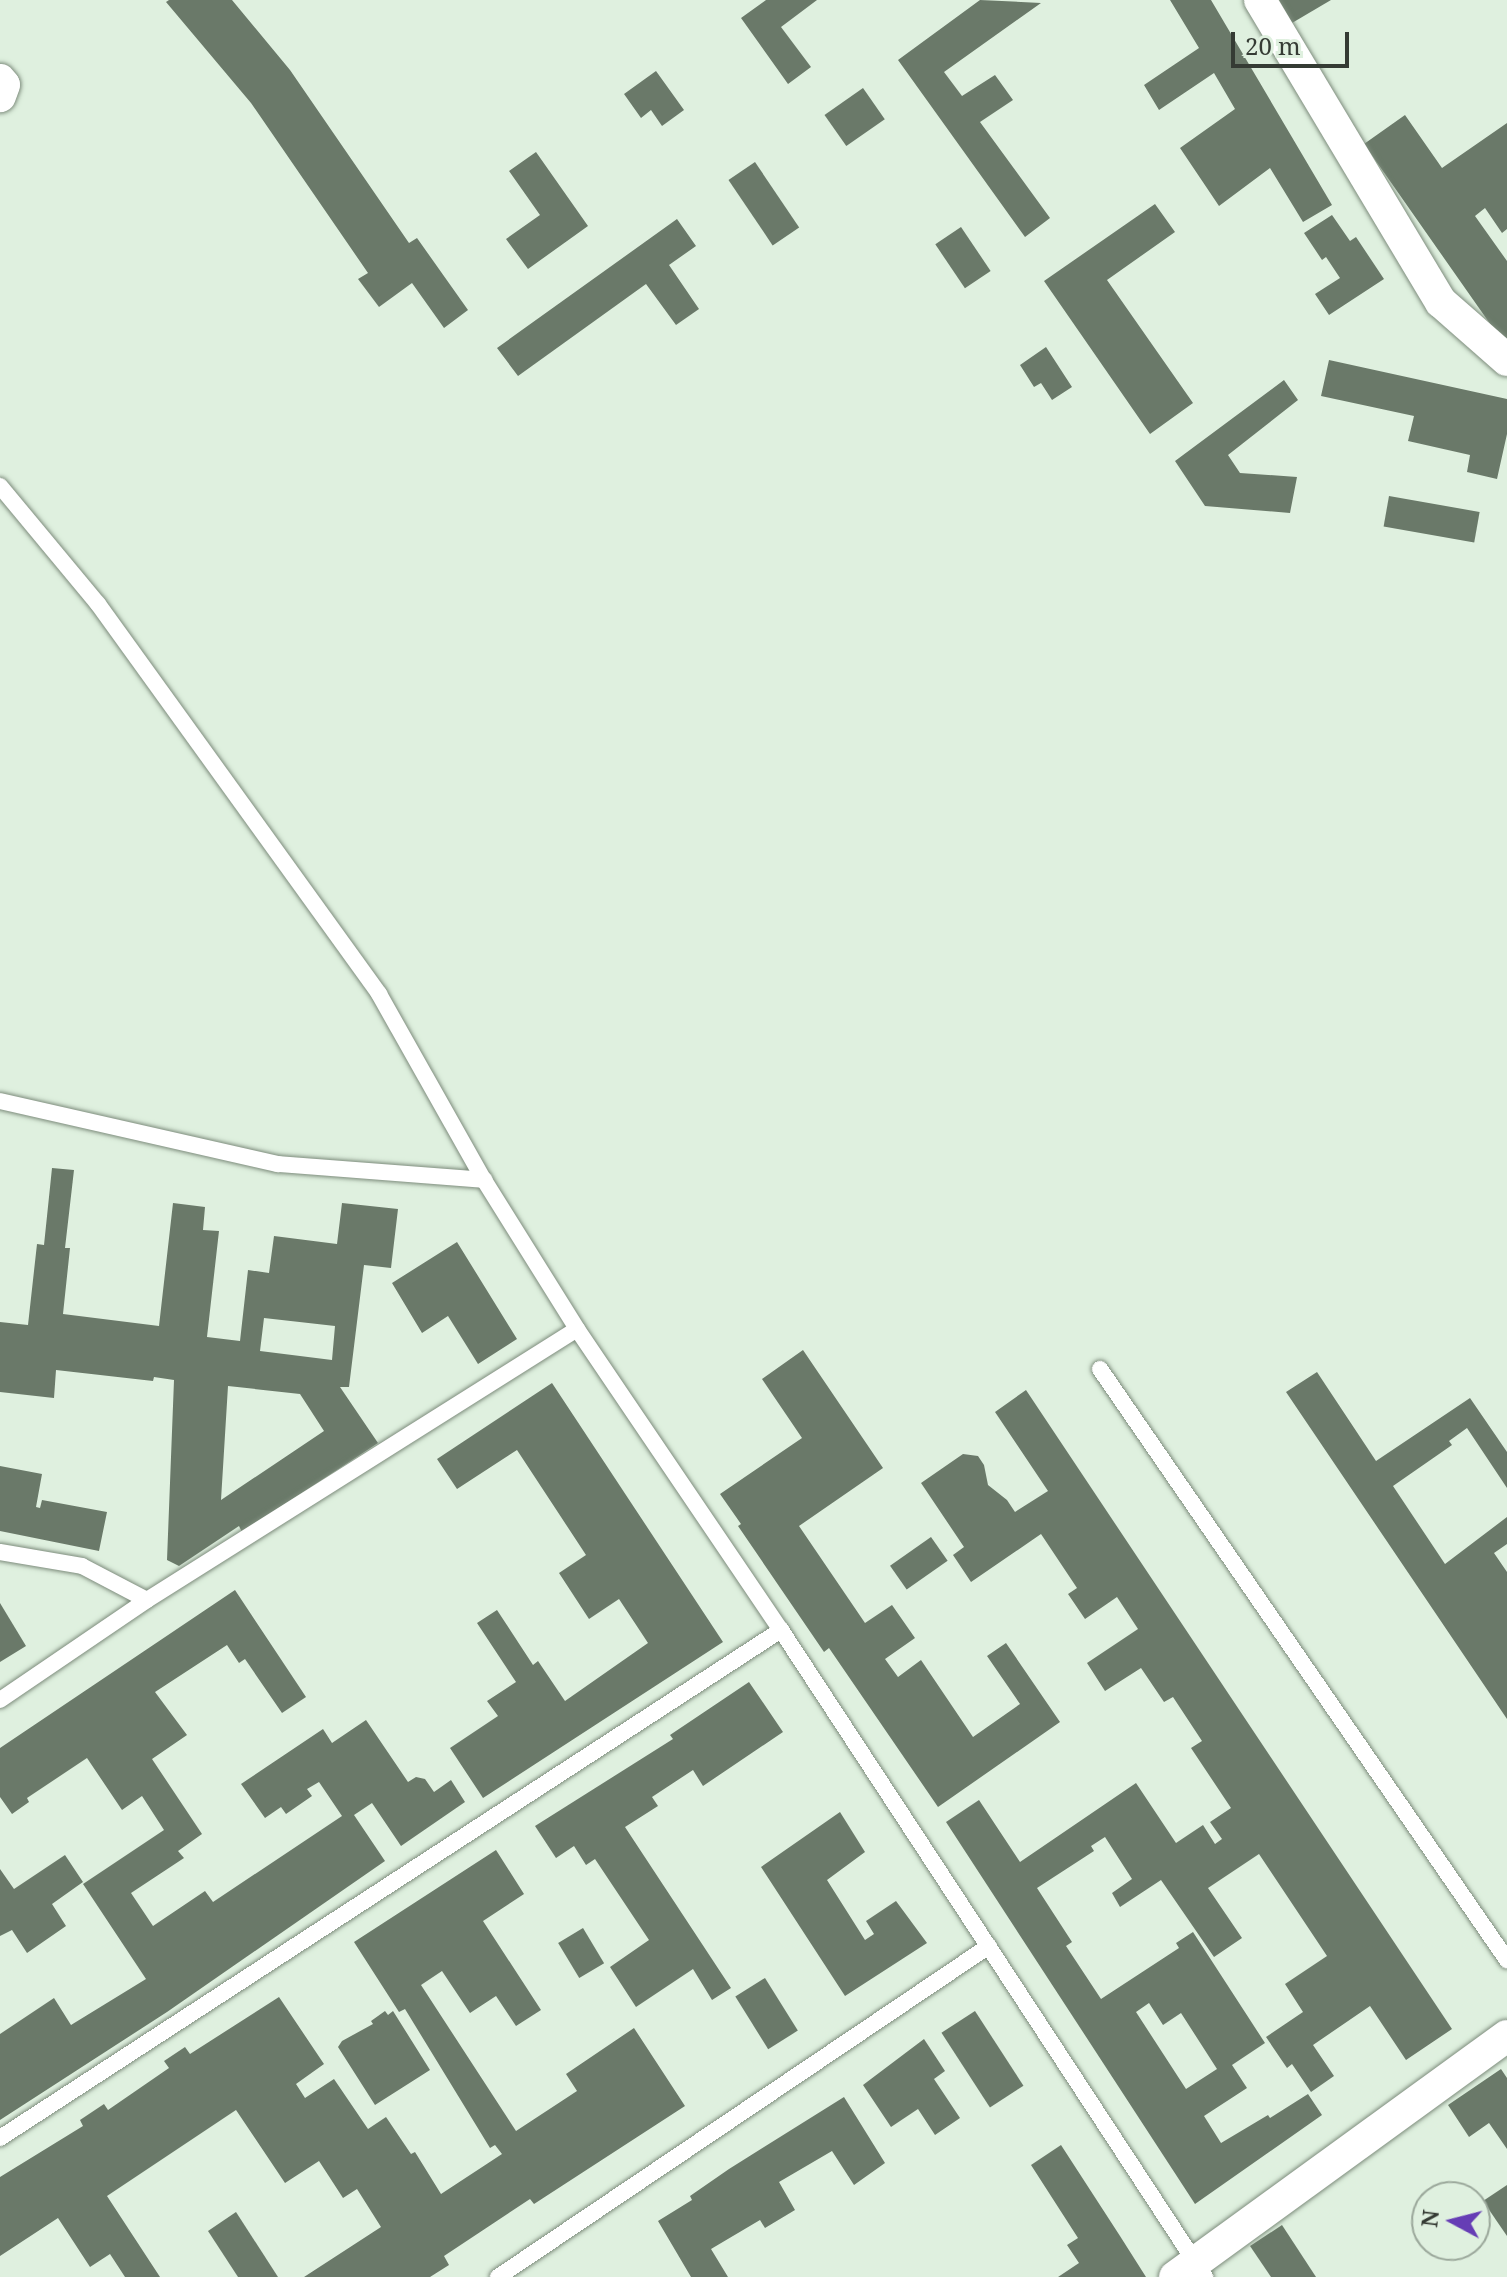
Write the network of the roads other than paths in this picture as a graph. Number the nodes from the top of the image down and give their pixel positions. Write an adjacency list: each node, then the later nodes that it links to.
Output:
1 (1260, 0): 4 (street)
2 (0, 80): 3 (street)
3 (0, 96)
4 (1507, 360)
5 (0, 486): 7 (lane)
6 (0, 1101): 7 (lane)
7 (484, 1180): 8 (lane)
8 (577, 1329): 11 (lane); 12 (lane)
9 (1100, 1369): 15 (lane)
10 (0, 1552): 11 (lane)
11 (147, 1600): 13 (lane)
12 (781, 1630): 14 (lane); 17 (lane)
13 (0, 1700)
14 (989, 1946): 18 (lane); 19 (lane)
15 (1507, 1960)
16 (1507, 2036): 18 (street)
17 (0, 2138)
18 (1192, 2272)
19 (498, 2277)

